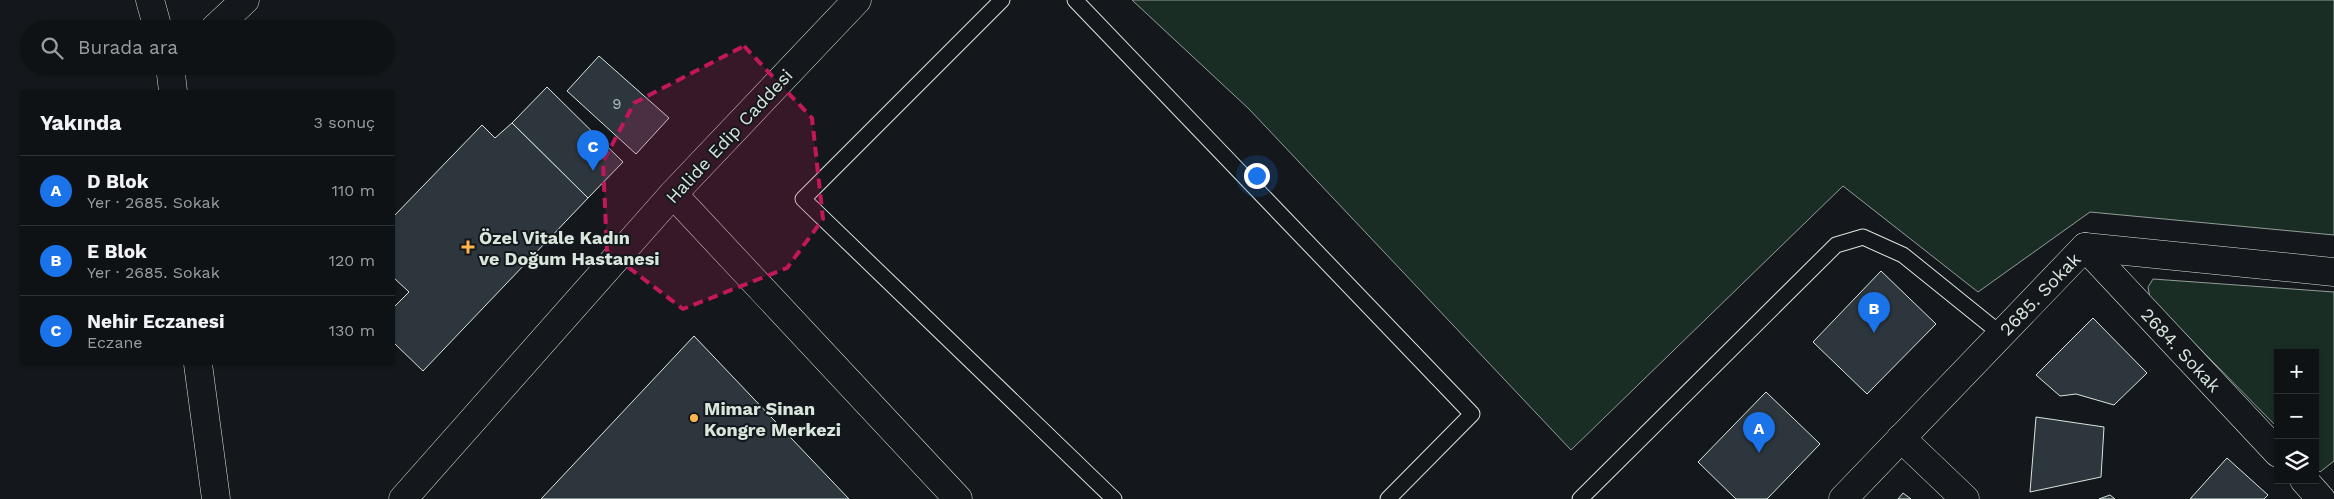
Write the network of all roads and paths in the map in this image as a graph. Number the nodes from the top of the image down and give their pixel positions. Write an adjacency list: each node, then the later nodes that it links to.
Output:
1 (150, 0): 6 (street)
2 (245, 0): 7 (street)
3 (857, 0): 8 (street, Halide Edip Caddesi)
4 (1002, 0): 18 (lane)
5 (1075, 0): 19 (lane)
6 (156, 20)
7 (224, 20)
8 (673, 194): 16 (street, Halide Edip Caddesi); 17 (street)
9 (2085, 247): 10 (street, 2685. Sokak); 11 (street, 2685. Sokak); 14 (street, 2684. Sokak)
10 (2334, 272)
11 (2001, 334): 13 (street, 2685. Sokak); 20 (lane)
12 (198, 365): 15 (street)
13 (1901, 438): 21 (street, 2685. Sokak); 22 (street)
14 (2274, 449)
15 (216, 499)
16 (403, 499)
17 (958, 499)
18 (1114, 499)
19 (1388, 499)
20 (1580, 499)
21 (1843, 499)
22 (1965, 499)

